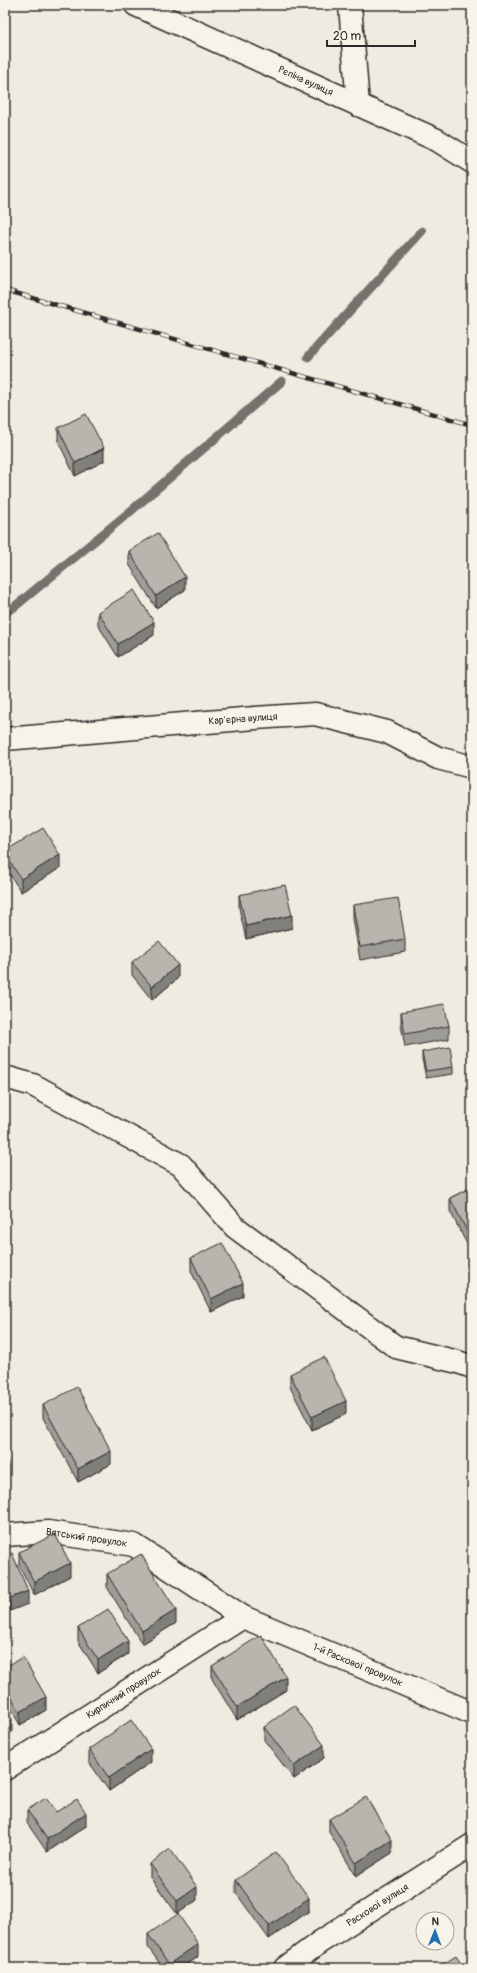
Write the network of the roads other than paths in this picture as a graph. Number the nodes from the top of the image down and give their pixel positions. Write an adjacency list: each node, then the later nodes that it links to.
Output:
1 (136, 5): 3 (street, Рєпіна вулиця)
2 (350, 5): 3 (street)
3 (358, 104): 4 (street, Рєпіна вулиця)
4 (472, 162)
5 (5, 739): 6 (street, Карʼєрна вулиця)
6 (472, 767)
7 (5, 1078): 8 (street)
8 (472, 1367)
9 (5, 1535): 10 (street, Вятський провулок)
10 (242, 1617): 11 (street, 1-й Раскової провулок); 12 (street, Кирпичний провулок)
11 (472, 1713)
12 (5, 1769)
13 (472, 1845): 14 (street, Раскової вулиця)
14 (285, 1968)

